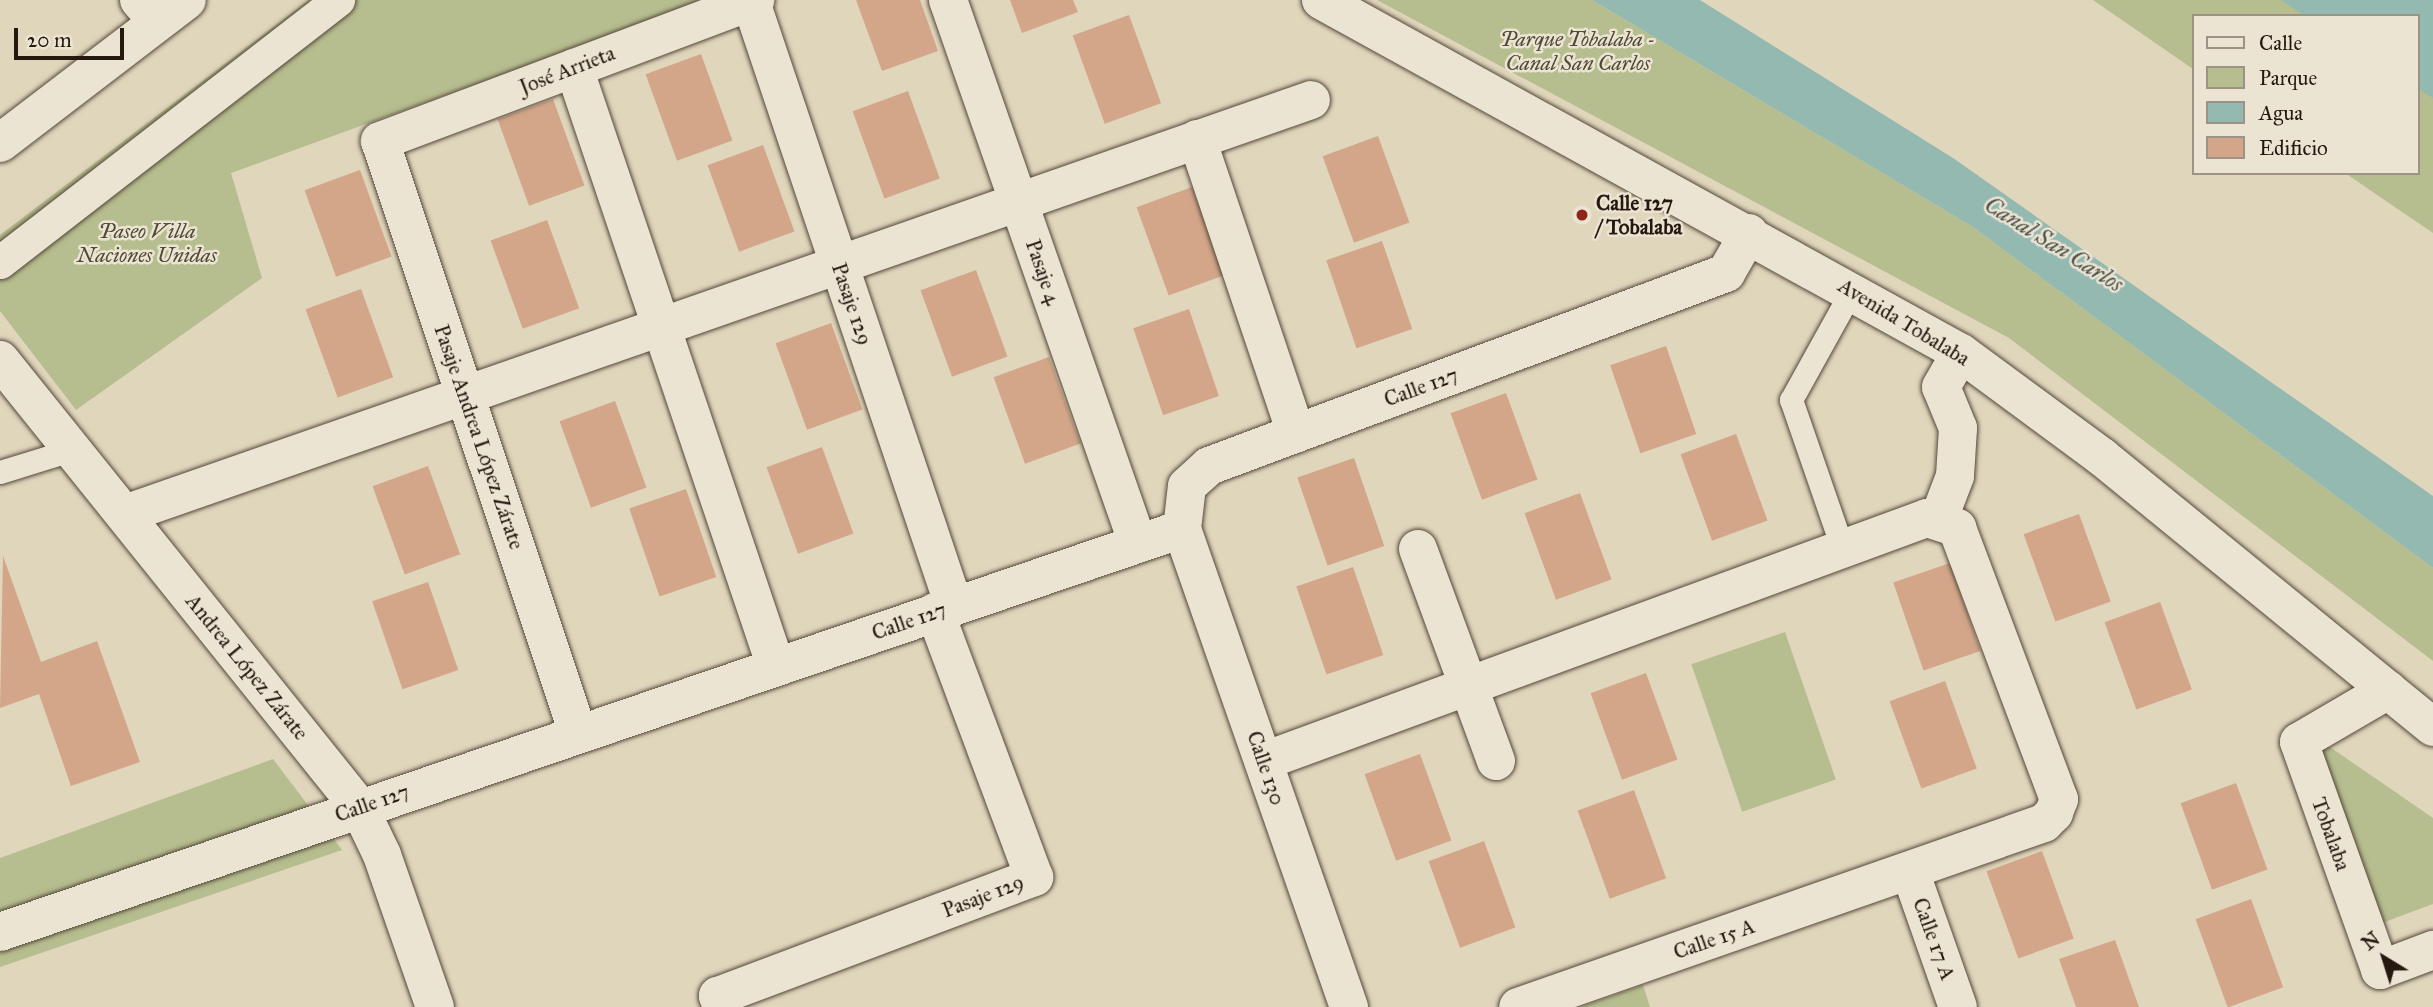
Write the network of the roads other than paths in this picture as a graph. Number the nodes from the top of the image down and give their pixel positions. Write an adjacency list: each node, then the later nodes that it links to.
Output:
1 (338, 0): 13 (street)
2 (948, 0): 11 (street, Pasaje 4)
3 (1321, 0): 12 (street, Avenida Tobalaba)
4 (753, 1): 6 (street, José Arrieta); 14 (street, Pasaje 129)
5 (161, 7): 10 (street)
6 (575, 68): 9 (street, José Arrieta); 16 (street)
7 (1311, 100): 8 (street)
8 (1197, 139): 11 (street); 20 (street)
9 (380, 141): 19 (street, Pasaje Andrea López Zárate)
10 (0, 144)
11 (1019, 202): 14 (street); 26 (street, Pasaje 4)
12 (1749, 233): 15 (street, Avenida Tobalaba); 20 (street, Calle 127)
13 (0, 262)
14 (839, 264): 16 (street); 29 (street, Pasaje 129)
15 (1852, 290): 17 (street, Avenida Tobalaba); 27 (lane)
16 (661, 327): 19 (street); 30 (street)
17 (1961, 354): 24 (street); 32 (street, Avenida Tobalaba)
18 (0, 360): 21 (street, Andrea López Zárate)
19 (465, 396): 23 (street); 34 (street, Pasaje Andrea López Zárate)
20 (1296, 434): 25 (street, Calle 127)
21 (71, 450): 22 (lane); 23 (street, Andrea López Zárate)
22 (0, 472)
23 (125, 514): 37 (street, Andrea López Zárate)
24 (1939, 518): 27 (street); 38 (street, Calle 15 A)
25 (1182, 529): 26 (street, Calle 127); 35 (street, Calle 130)
26 (1138, 544): 29 (street, Calle 127)
27 (1842, 547): 31 (street)
28 (1418, 549): 31 (street)
29 (944, 609): 30 (street, Calle 127); 42 (street, Pasaje 129)
30 (776, 667): 34 (street, Calle 127)
31 (1468, 687): 35 (street); 36 (street)
32 (2388, 691): 33 (street, Avenida Tobalaba); 40 (street, Tobalaba)
33 (2433, 727)
34 (578, 733): 37 (street, Calle 127)
35 (1264, 761): 43 (street, Calle 130)
36 (1496, 761)
37 (359, 807): 39 (street, Calle 127); 41 (street, Andrea López Zárate)
38 (1910, 871): 44 (street, Calle 15 A); 45 (street, Calle 17 A)
39 (0, 932)
40 (2433, 950)
41 (435, 1007)
42 (722, 1007)
43 (1349, 1007)
44 (1518, 1007)
45 (1958, 1007)

